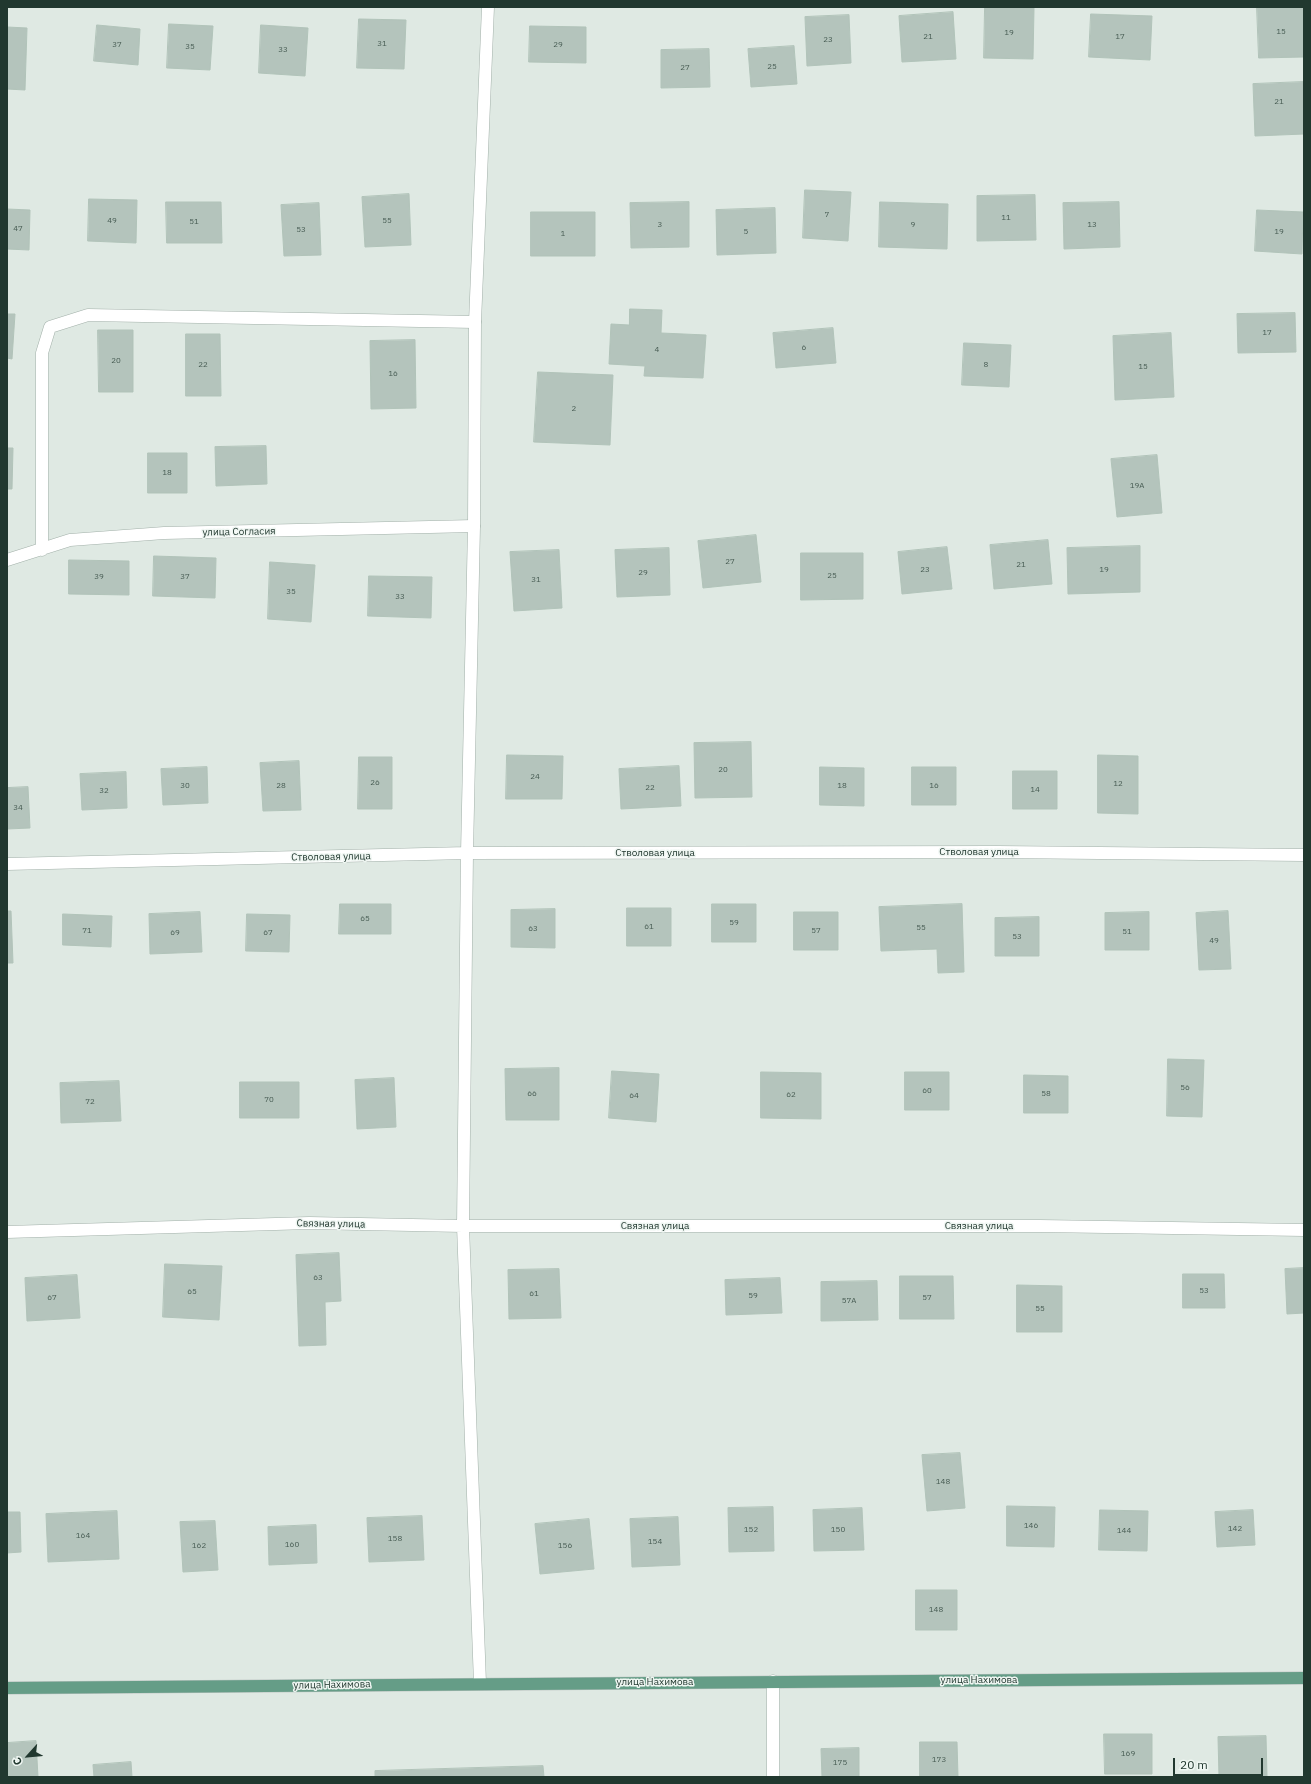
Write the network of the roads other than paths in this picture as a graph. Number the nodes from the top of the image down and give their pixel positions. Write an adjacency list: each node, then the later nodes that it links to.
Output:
1 (488, 7): 2 (street)
2 (475, 322): 3 (street); 4 (street)
3 (474, 526): 4 (street, улица Согласия); 6 (street)
4 (42, 550): 5 (street, улица Согласия)
5 (7, 560)
6 (467, 853): 7 (street, Стволовая улица); 8 (street, Стволовая улица); 9 (street)
7 (1304, 855)
8 (7, 864)
9 (463, 1226): 10 (street, Связная улица); 11 (street, Связная улица); 14 (street)
10 (1304, 1230)
11 (7, 1232)
12 (1304, 1678): 13 (main road, улица Нахимова)
13 (773, 1681): 14 (main road, улица Нахимова); 16 (street)
14 (480, 1683): 15 (main road, улица Нахимова)
15 (7, 1688)
16 (773, 1777)

